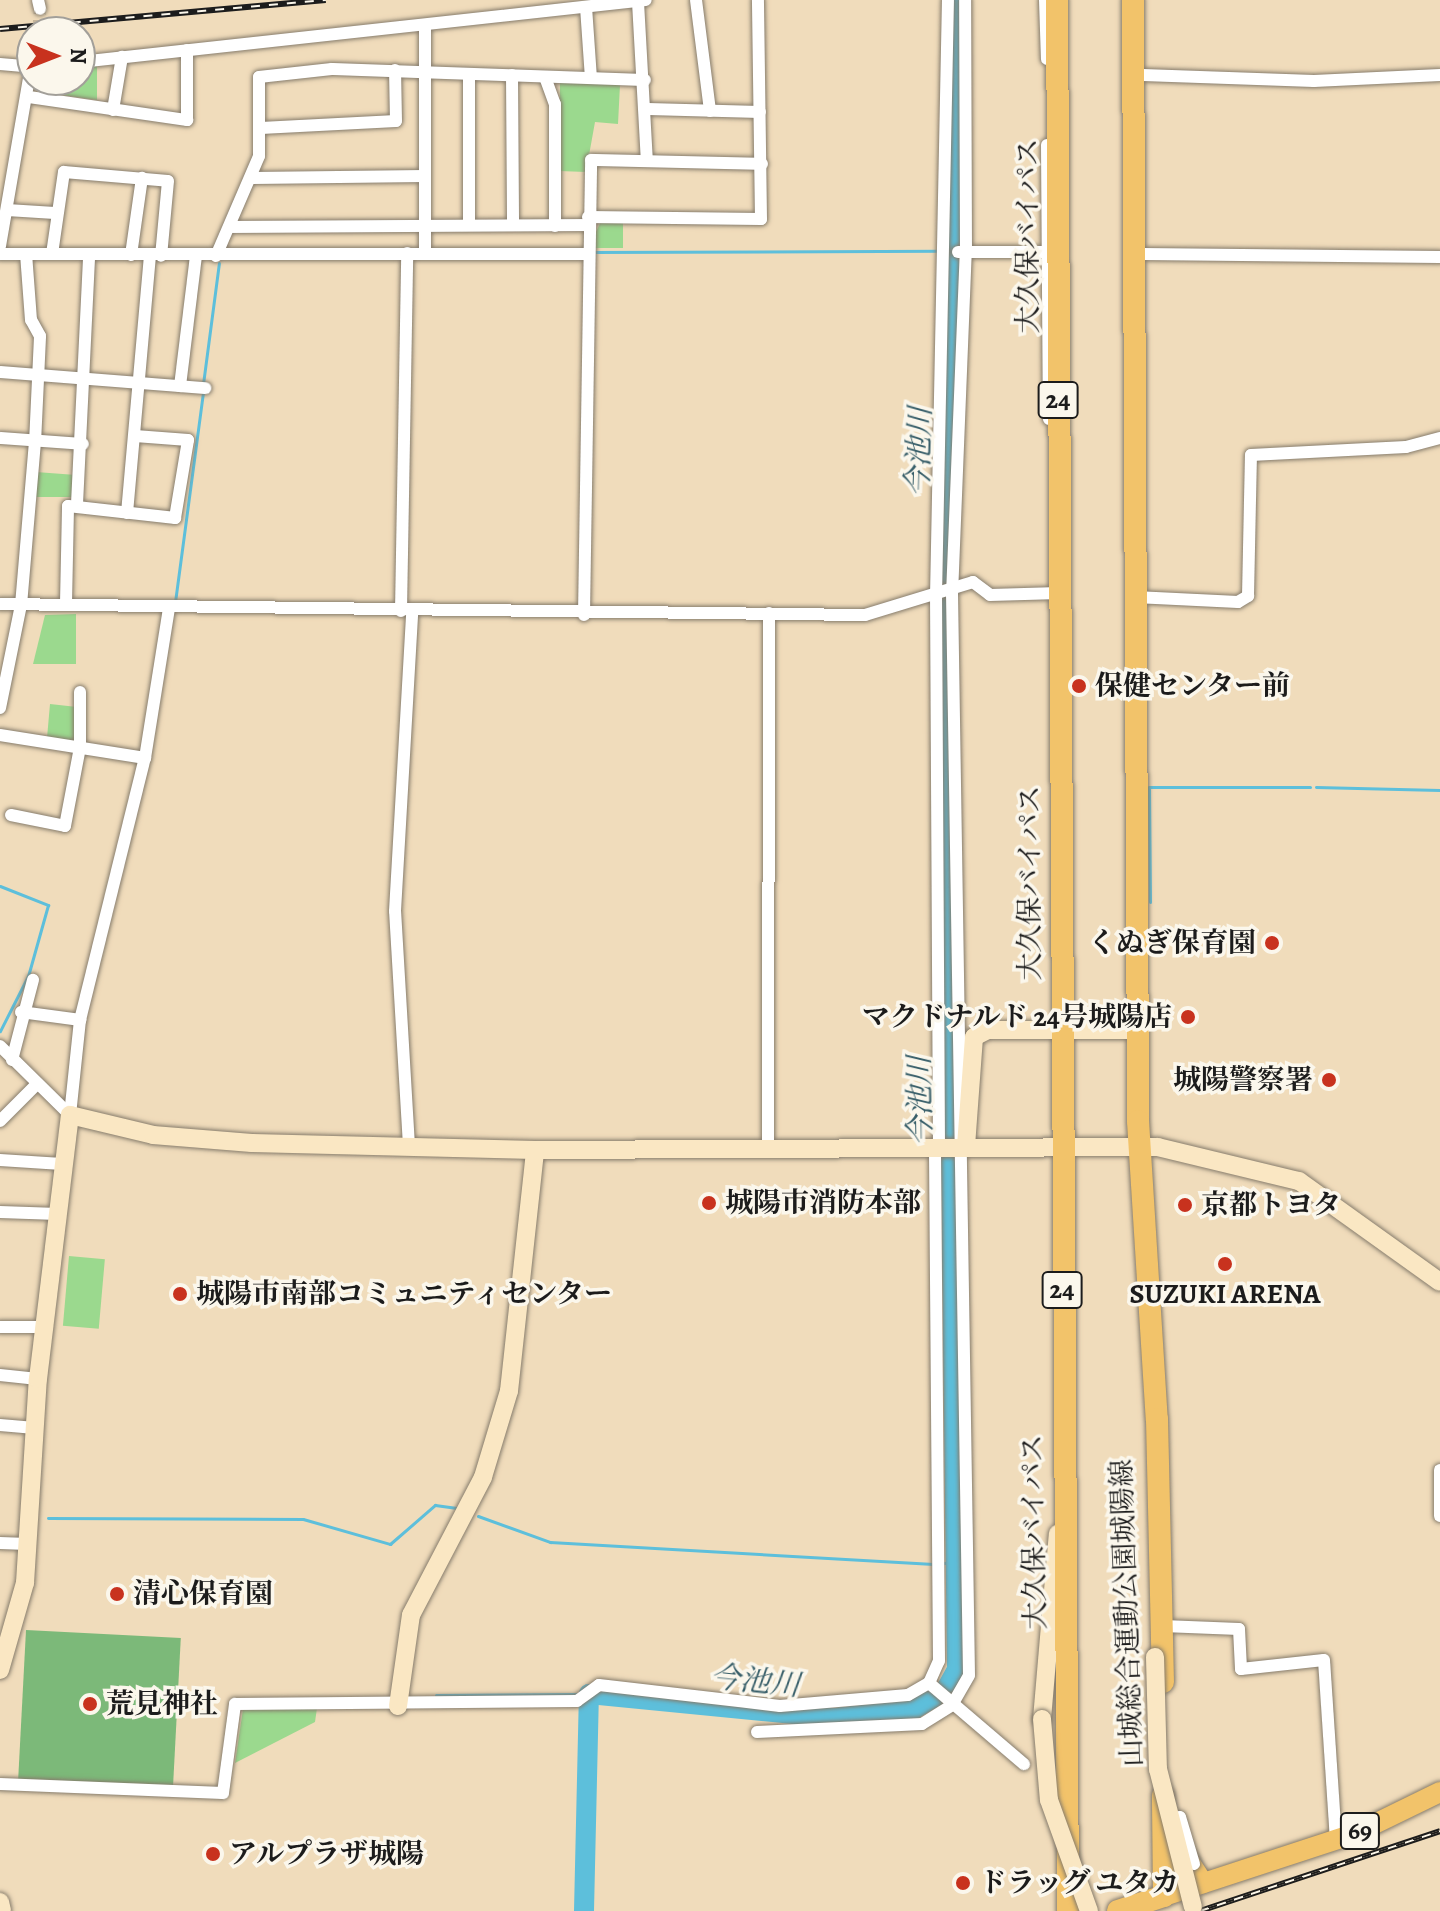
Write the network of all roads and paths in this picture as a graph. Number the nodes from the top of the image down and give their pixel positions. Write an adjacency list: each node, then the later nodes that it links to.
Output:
1 (696, 0): 27 (street)
2 (758, 0): 28 (street)
3 (948, 0): 45 (street)
4 (965, 0): 47 (street)
5 (1045, 0): 48 (street)
6 (1057, 0): 76 (highway, 大久保バイパス / 24)
7 (1133, 0): 66 (highway)
8 (1142, 0): 19 (street)
9 (642, 1): 10 (street); 23 (street)
10 (586, 7): 11 (street); 22 (street)
11 (425, 25): 12 (street); 16 (street)
12 (187, 50): 13 (street); 26 (street)
13 (122, 57): 14 (street); 26 (street)
14 (96, 60)
15 (395, 70): 16 (street); 29 (street); 29 (street)
16 (426, 71): 17 (street); 32 (street)
17 (469, 74): 18 (street); 38 (street)
18 (512, 75): 21 (street); 39 (street)
19 (1143, 75): 20 (street); 53 (street)
20 (1440, 75)
21 (545, 77): 22 (street); 41 (street)
22 (591, 78): 23 (street)
23 (645, 80): 25 (street)
24 (29, 97): 26 (street); 35 (street)
25 (648, 109): 27 (street); 30 (street)
26 (113, 110)
27 (710, 111): 28 (street)
28 (760, 112): 31 (street)
29 (261, 128): 34 (street)
30 (647, 161): 31 (street); 37 (street)
31 (762, 164): 37 (street)
32 (425, 176): 34 (street); 40 (street)
33 (142, 178): 36 (street); 55 (street); 56 (street)
34 (252, 178): 42 (street)
35 (5, 204): 36 (street); 43 (street)
36 (55, 213): 44 (street)
37 (587, 221): 41 (street); 52 (street)
38 (469, 225): 39 (street); 40 (street)
39 (513, 225): 41 (street)
40 (426, 226): 42 (street); 46 (street)
41 (555, 226)
42 (232, 227): 58 (street)
43 (0, 245)
44 (53, 249): 51 (street); 54 (street)
45 (948, 251): 47 (street); 75 (street)
46 (425, 252): 49 (street); 52 (street)
47 (965, 252): 48 (street); 74 (street)
48 (1047, 252): 76 (street)
49 (407, 253): 58 (street); 82 (street)
50 (0, 254): 51 (street)
51 (26, 254): 61 (street)
52 (585, 254): 84 (street)
53 (1142, 254): 59 (street); 66 (street)
54 (89, 255): 55 (street); 62 (street)
55 (131, 255): 56 (street)
56 (156, 256): 57 (street); 63 (street)
57 (196, 256): 58 (street); 64 (street)
58 (216, 256)
59 (1440, 257)
60 (0, 372): 61 (street)
61 (36, 374): 62 (street); 70 (street)
62 (87, 378): 63 (street); 71 (street)
63 (137, 381): 64 (street); 67 (street)
64 (180, 386): 65 (street)
65 (203, 388)
66 (1133, 406): 77 (highway)
67 (135, 436): 73 (street); 73 (street)
68 (0, 438): 70 (street)
69 (1440, 438): 77 (street)
70 (35, 443): 71 (street); 80 (street)
71 (83, 444): 72 (street)
72 (77, 504): 73 (street); 78 (street)
73 (127, 513)
74 (953, 589): 75 (street); 76 (street); 105 (street)
75 (937, 595): 83 (street); 105 (street)
76 (1059, 596): 95 (highway, 大久保バイパス / 24)
77 (1134, 596): 96 (highway)
78 (66, 603): 80 (street); 81 (street)
79 (0, 604): 80 (street)
80 (21, 605): 85 (street)
81 (169, 608): 82 (street); 90 (street)
82 (407, 611): 84 (street); 103 (street)
83 (769, 613): 84 (street); 107 (street)
84 (584, 615)
85 (2, 684): 87 (street)
86 (80, 692): 89 (street)
87 (0, 708)
88 (0, 735): 89 (street)
89 (80, 747): 90 (street); 91 (street)
90 (145, 758): 94 (street)
91 (11, 815)
92 (33, 980): 93 (street)
93 (21, 1012): 94 (street); 98 (street)
94 (80, 1020): 101 (street)
95 (1060, 1030): 96 (street); 104 (highway, 大久保バイパス / 24); 105 (street)
96 (1137, 1030): 102 (highway)
97 (0, 1046): 98 (street)
98 (12, 1060): 99 (street)
99 (35, 1086): 100 (street); 101 (street)
100 (2, 1115)
101 (70, 1115): 103 (street); 109 (street)
102 (1138, 1145): 104 (street); 112 (street); 113 (highway)
103 (409, 1146): 106 (street)
104 (1061, 1146): 105 (street); 121 (highway, 大久保バイパス / 24)
105 (947, 1147): 107 (street); 127 (street); 128 (street)
106 (535, 1150): 107 (street); 129 (street)
107 (768, 1151)
108 (0, 1160): 109 (street)
109 (62, 1164): 111 (street)
110 (0, 1212): 111 (street)
111 (58, 1214): 115 (street)
112 (1440, 1282)
113 (1149, 1309): 125 (highway); 143 (street, 山城総合運動公園城陽線, bridge)
114 (0, 1327): 115 (street)
115 (44, 1327): 117 (street)
116 (0, 1375): 117 (street)
117 (38, 1379): 119 (street)
118 (0, 1425): 119 (street)
119 (35, 1428): 124 (street)
120 (1440, 1470): 122 (street)
121 (1064, 1479): 140 (highway, 大久保バイパス / 24); 141 (street, bridge)
122 (1440, 1516)
123 (0, 1543): 124 (street)
124 (28, 1544): 126 (street)
125 (1163, 1626): 132 (highway); 135 (street)
126 (0, 1670)
127 (929, 1683): 128 (street); 129 (street)
128 (953, 1702): 130 (street); 131 (street)
129 (398, 1703): 133 (street)
130 (757, 1732)
131 (1024, 1764)
132 (1163, 1770): 136 (highway); 137 (highway)
133 (0, 1784)
134 (1440, 1792): 135 (main road, 69)
135 (1336, 1840): 136 (main road, 69)
136 (1196, 1875): 137 (main road, 69)
137 (1164, 1896): 142 (highway)
138 (0, 1902): 139 (street)
139 (2, 1911)
140 (1068, 1911)
141 (1089, 1911)
142 (1118, 1911)
143 (1194, 1911)

